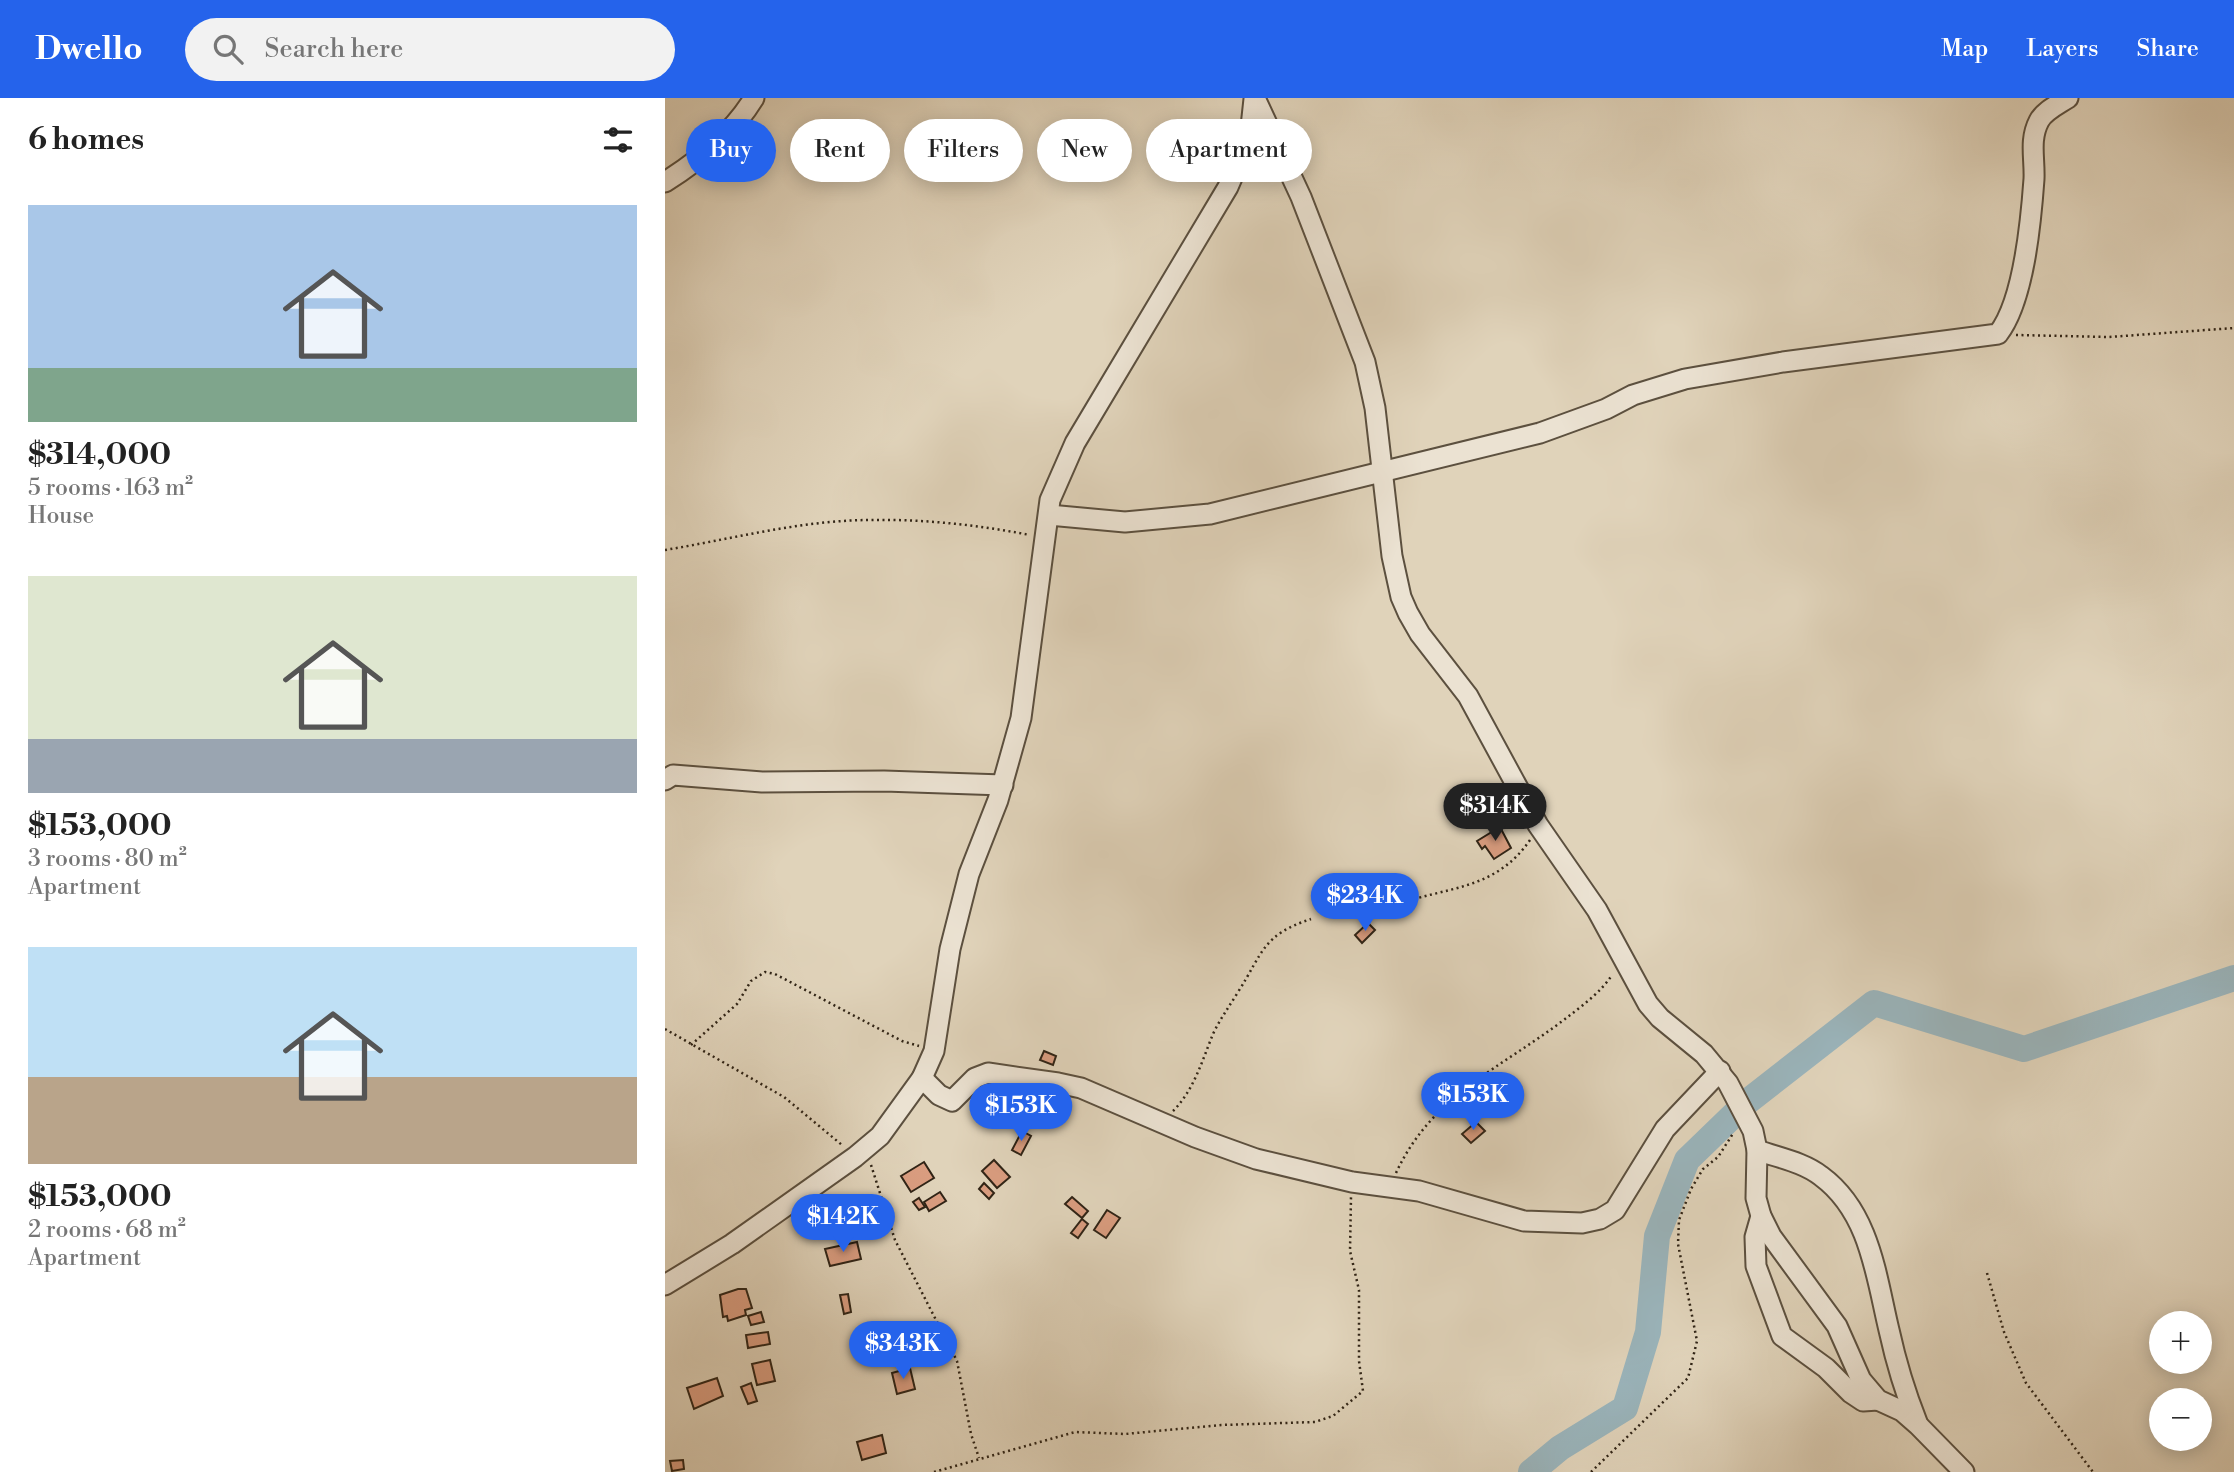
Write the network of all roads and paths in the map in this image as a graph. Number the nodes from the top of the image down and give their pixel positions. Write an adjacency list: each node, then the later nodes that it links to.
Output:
1 (754, 98): 4 (street)
2 (1255, 98): 7 (street); 8 (street)
3 (2068, 98): 6 (street)
4 (665, 182)
5 (2234, 328): 6 (path)
6 (1999, 334): 7 (street)
7 (1382, 471): 8 (street); 13 (street)
8 (1049, 515): 9 (street)
9 (1043, 538): 10 (path); 12 (street)
10 (665, 550)
11 (665, 780): 12 (street)
12 (1003, 785): 19 (street)
13 (1538, 825): 14 (path); 16 (street)
14 (1392, 906)
15 (1311, 919): 23 (path)
16 (1621, 954): 20 (street); 27 (path)
17 (665, 1029): 18 (path)
18 (691, 1045): 19 (path); 25 (path)
19 (933, 1051): 21 (street)
20 (1724, 1077): 22 (street); 27 (street)
21 (922, 1078): 23 (street); 25 (street)
22 (1746, 1113): 24 (street); 35 (path)
23 (1163, 1122): 26 (street)
24 (1757, 1150): 28 (street); 32 (street)
25 (860, 1153): 30 (street); 33 (path)
26 (1352, 1182): 27 (street); 33 (path)
27 (1391, 1185)
28 (1761, 1216): 31 (street); 31 (street)
29 (1987, 1273): 37 (path)
30 (665, 1285)
31 (1878, 1399): 32 (street)
32 (1918, 1425): 36 (street)
33 (979, 1458): 34 (path)
34 (934, 1472)
35 (1591, 1472)
36 (1964, 1472)
37 (2093, 1472)

